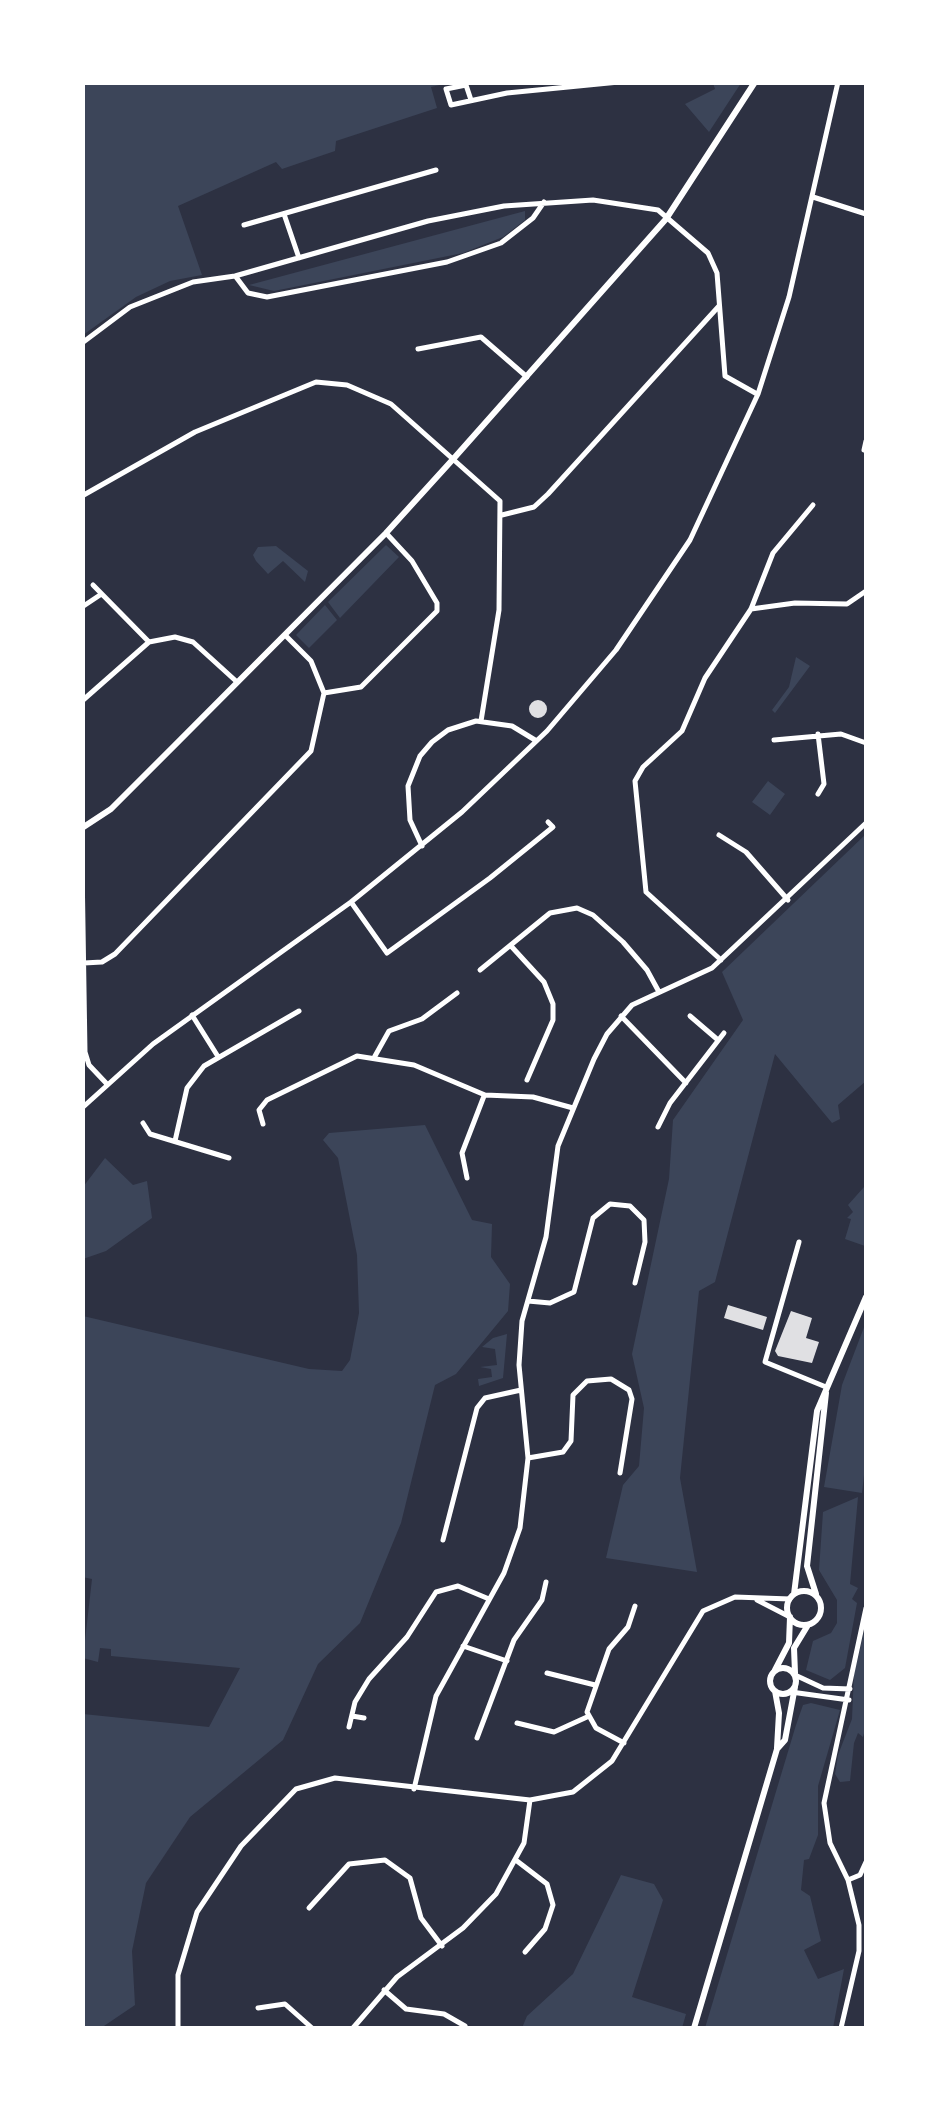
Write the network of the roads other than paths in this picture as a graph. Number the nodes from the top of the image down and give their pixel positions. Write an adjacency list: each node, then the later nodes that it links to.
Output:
1 (619, 82): 4 (street)
2 (756, 82): 10 (street)
3 (838, 82): 6 (street)
4 (471, 100): 4 (street)
5 (436, 170): 8 (street)
6 (813, 197): 9 (street); 20 (street)
7 (544, 202): 10 (street); 12 (street); 13 (street)
8 (284, 214): 11 (street); 12 (street)
9 (866, 214)
10 (666, 218): 14 (street); 19 (street)
11 (244, 226)
12 (299, 258): 13 (street)
13 (235, 276): 15 (street)
14 (719, 306): 20 (street); 26 (street)
15 (82, 344)
16 (430, 347): 17 (street); 18 (street); 19 (street)
17 (418, 349)
18 (431, 356)
19 (526, 377): 23 (street)
20 (758, 394): 42 (street)
21 (866, 442): 22 (street)
22 (864, 450)
23 (455, 458): 24 (street); 26 (street); 27 (street)
24 (82, 496)
25 (812, 505): 32 (street)
26 (502, 515): 38 (street)
27 (386, 534): 33 (street); 36 (street)
28 (93, 585): 30 (street)
29 (866, 591): 32 (street)
30 (100, 595): 31 (street); 34 (street)
31 (82, 607)
32 (750, 609): 54 (street)
33 (284, 635): 35 (street); 36 (street)
34 (149, 642): 35 (street); 37 (street)
35 (237, 682): 46 (street)
36 (324, 693): 55 (street)
37 (82, 700)
38 (482, 721): 42 (street); 48 (street)
39 (818, 734): 40 (street); 41 (street); 43 (street)
40 (866, 739)
41 (774, 740)
42 (536, 741): 48 (street)
43 (818, 794)
44 (548, 822): 51 (street)
45 (866, 823): 50 (street)
46 (82, 828)
47 (720, 835): 50 (street)
48 (422, 846): 51 (street)
49 (82, 864): 52 (street)
50 (788, 900): 54 (street)
51 (351, 902): 60 (street)
52 (83, 939): 55 (street)
53 (511, 946): 56 (street); 57 (street); 67 (street)
54 (721, 960): 57 (street)
55 (84, 963): 68 (street)
56 (480, 970)
57 (660, 992): 61 (street)
58 (457, 993): 66 (street)
59 (299, 1011): 65 (street)
60 (192, 1015): 65 (street); 68 (street)
61 (620, 1016): 69 (street); 72 (street)
62 (690, 1016): 64 (street)
63 (724, 1033): 64 (street)
64 (718, 1040): 69 (street)
65 (218, 1055): 76 (street)
66 (375, 1056): 70 (street); 74 (street)
67 (526, 1080)
68 (106, 1083): 71 (street)
69 (686, 1083): 75 (street)
70 (485, 1095): 72 (street); 78 (street)
71 (82, 1108)
72 (573, 1108): 82 (street)
73 (143, 1123): 76 (street)
74 (263, 1124)
75 (658, 1127)
76 (175, 1141): 77 (street)
77 (228, 1158)
78 (467, 1178)
79 (799, 1242): 83 (street)
80 (634, 1283): 82 (street)
81 (866, 1297): 83 (street)
82 (528, 1301): 84 (street)
83 (826, 1387): 89 (street); 90 (street)
84 (522, 1390): 85 (street); 87 (street)
85 (528, 1458): 86 (street); 92 (street)
86 (620, 1474)
87 (443, 1540)
88 (546, 1582): 98 (street)
89 (816, 1594): 90 (street); 96 (street)
90 (792, 1597): 91 (street); 95 (street)
91 (754, 1598): 95 (street); 113 (street)
92 (490, 1599): 97 (street); 107 (street)
93 (635, 1606): 102 (street)
94 (866, 1608): 103 (street)
95 (790, 1617): 96 (street); 99 (street)
96 (808, 1624): 101 (street)
97 (463, 1646): 98 (street); 115 (street)
98 (508, 1662): 112 (street)
99 (775, 1671): 101 (street); 105 (street)
100 (547, 1673): 102 (street)
101 (795, 1675): 103 (street); 104 (street)
102 (595, 1685): 108 (street)
103 (850, 1689): 106 (street)
104 (793, 1690): 105 (street); 106 (street); 114 (street)
105 (774, 1691): 114 (street)
106 (849, 1700): 119 (street)
107 (352, 1716): 109 (street); 111 (street)
108 (588, 1717): 110 (street); 113 (street)
109 (364, 1718)
110 (517, 1723)
111 (350, 1727)
112 (477, 1738)
113 (624, 1743): 116 (street)
114 (778, 1749): 129 (street)
115 (414, 1788): 116 (street); 126 (street)
116 (530, 1800): 117 (street)
117 (517, 1861): 121 (street); 122 (street)
118 (866, 1862): 119 (street)
119 (848, 1880): 130 (street)
120 (309, 1908): 121 (street)
121 (442, 1946): 123 (street)
122 (526, 1952)
123 (384, 1990): 125 (street); 128 (street)
124 (258, 2008): 127 (street)
125 (465, 2026)
126 (178, 2028)
127 (312, 2028)
128 (353, 2028)
129 (694, 2028)
130 (840, 2028)

